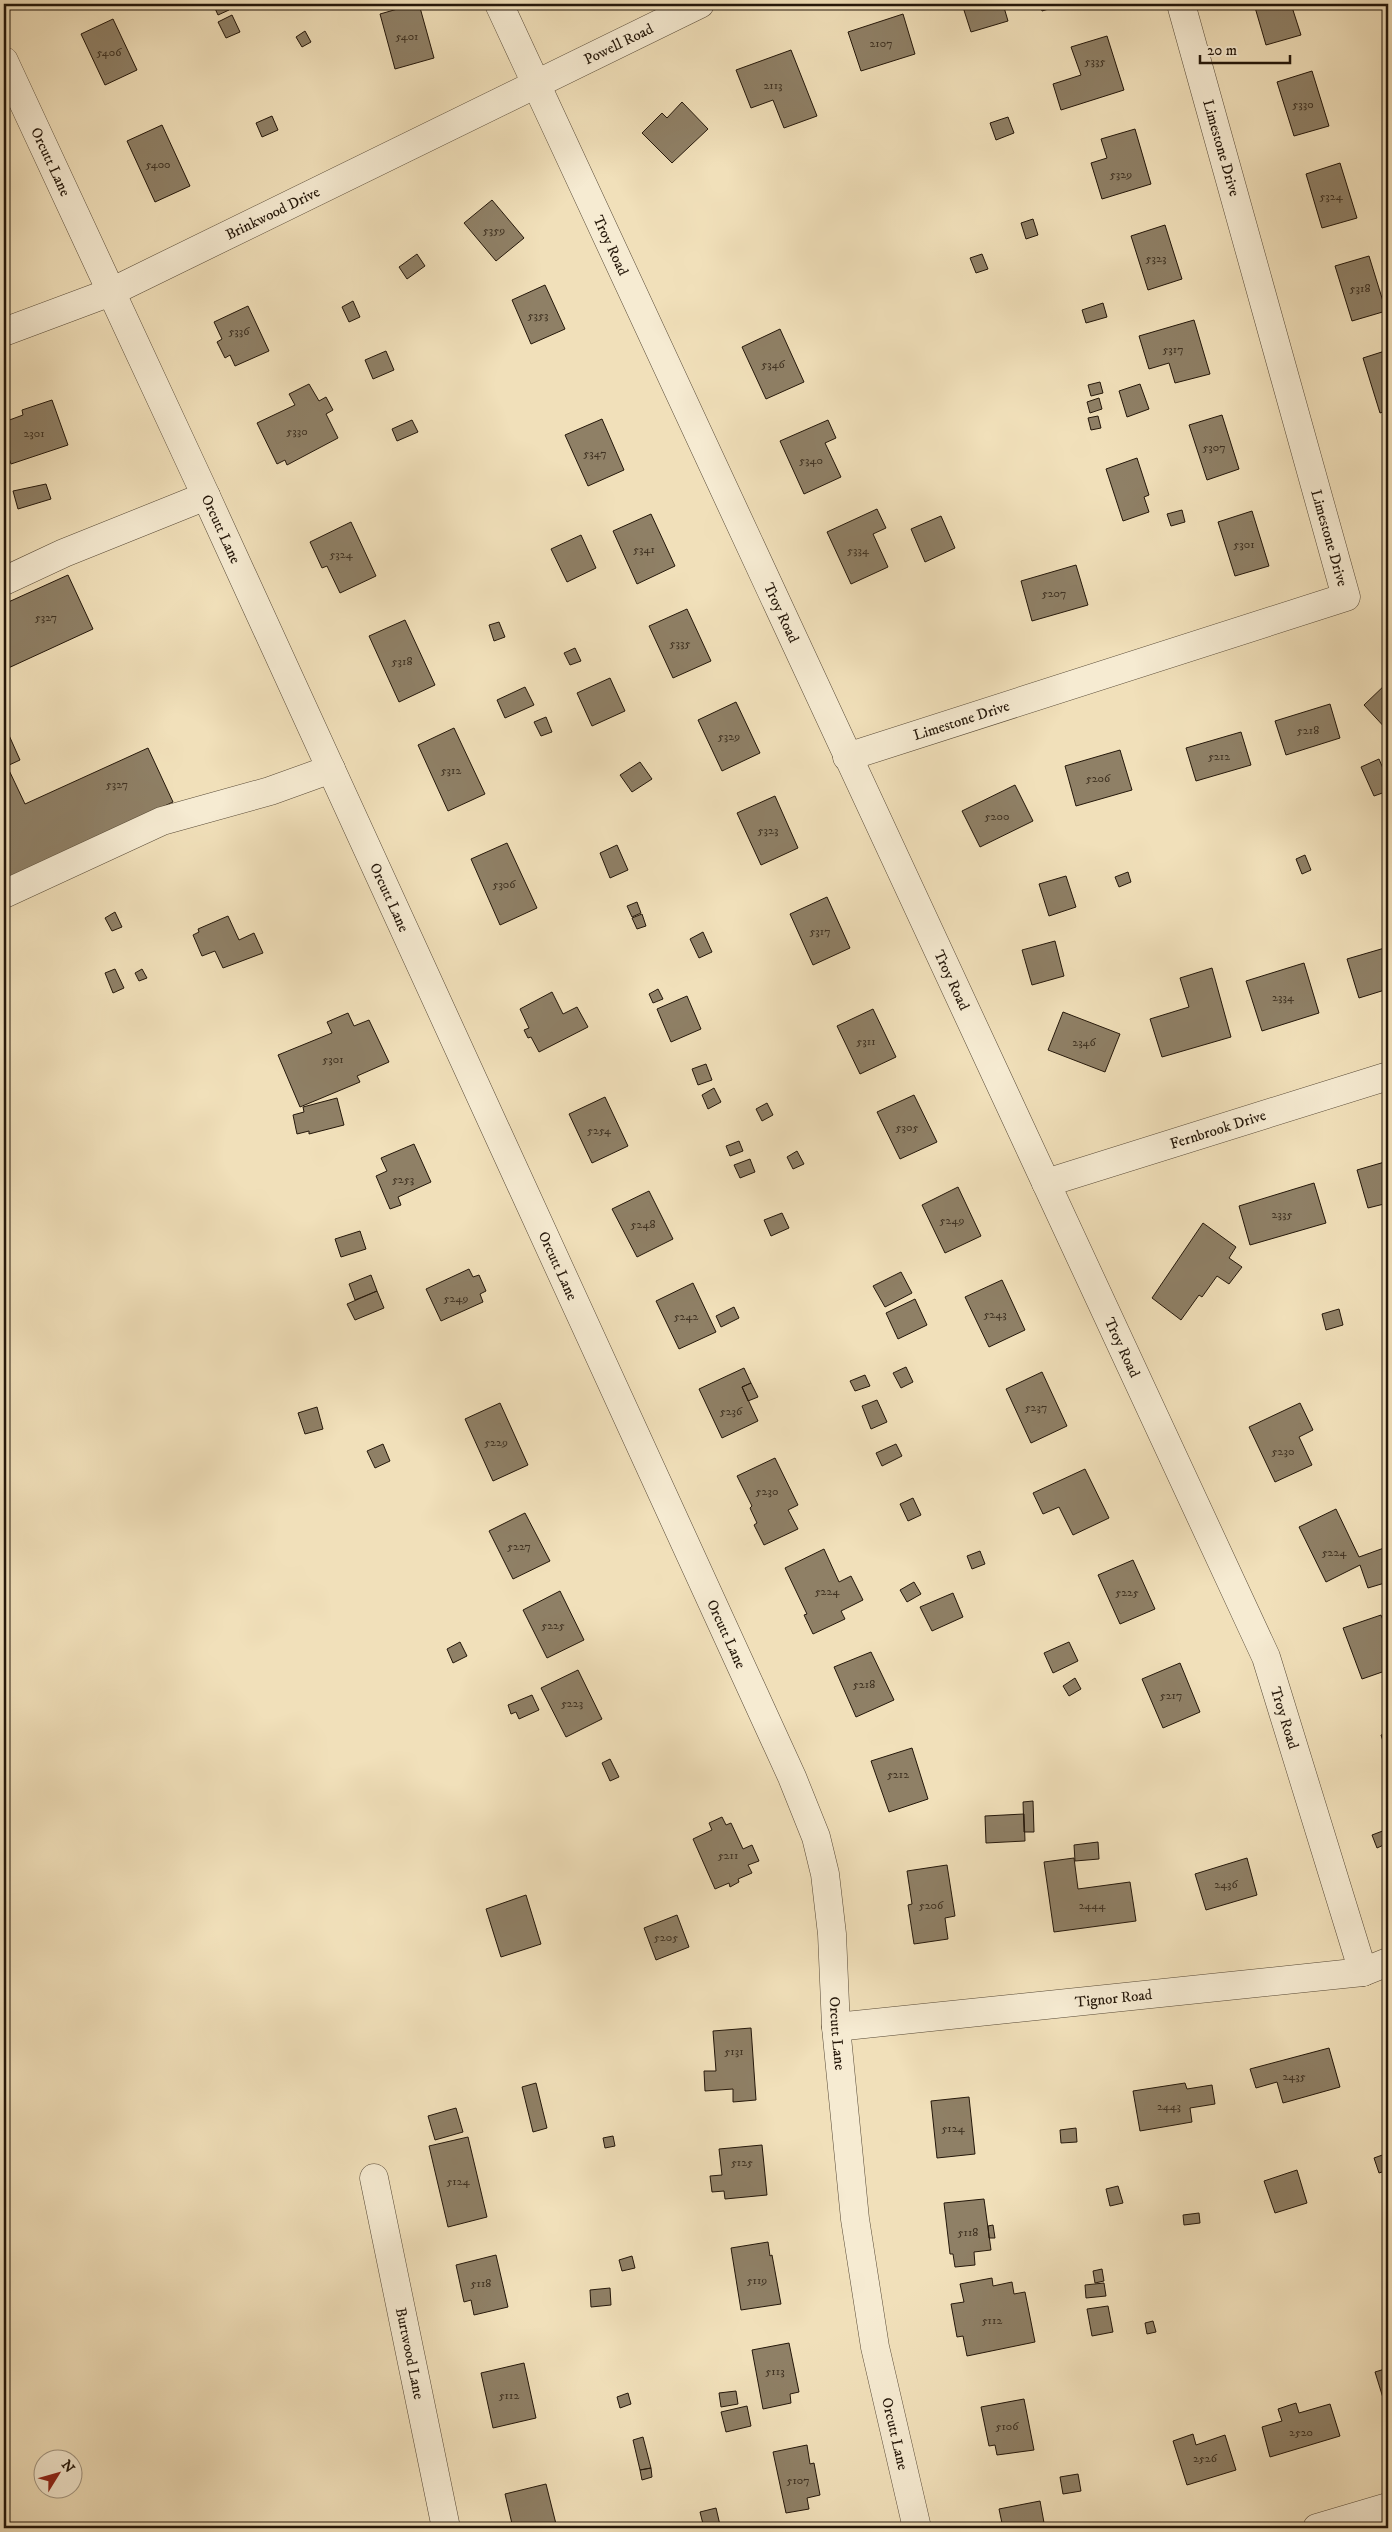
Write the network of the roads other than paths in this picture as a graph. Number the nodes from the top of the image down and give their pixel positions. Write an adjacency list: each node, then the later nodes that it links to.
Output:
1 (499, 4): 5 (street, Troy Road)
2 (700, 4): 5 (street, Powell Road)
3 (1181, 4): 10 (street, Limestone Drive)
4 (4, 61): 6 (street, Orcutt Lane)
5 (536, 83): 6 (street, Brinkwood Drive); 10 (street, Troy Road)
6 (111, 292): 7 (street, Brinkwood Drive); 8 (street, Orcutt Lane)
7 (4, 332)
8 (206, 496): 9 (street); 11 (street, Orcutt Lane)
9 (4, 581)
10 (847, 757): 14 (street, Troy Road)
11 (331, 769): 12 (street); 17 (street, Orcutt Lane)
12 (4, 894)
13 (1388, 1076): 14 (street, Fernbrook Drive)
14 (1046, 1183): 16 (street, Troy Road)
15 (1388, 1962): 16 (street, Tignor Road)
16 (1363, 1972): 17 (street, Tignor Road)
17 (836, 2027): 21 (street, Orcutt Lane)
18 (374, 2178): 20 (street, Burtwood Lane)
19 (1388, 2506): 22 (street)
20 (446, 2528)
21 (917, 2528)
22 (1316, 2528)

